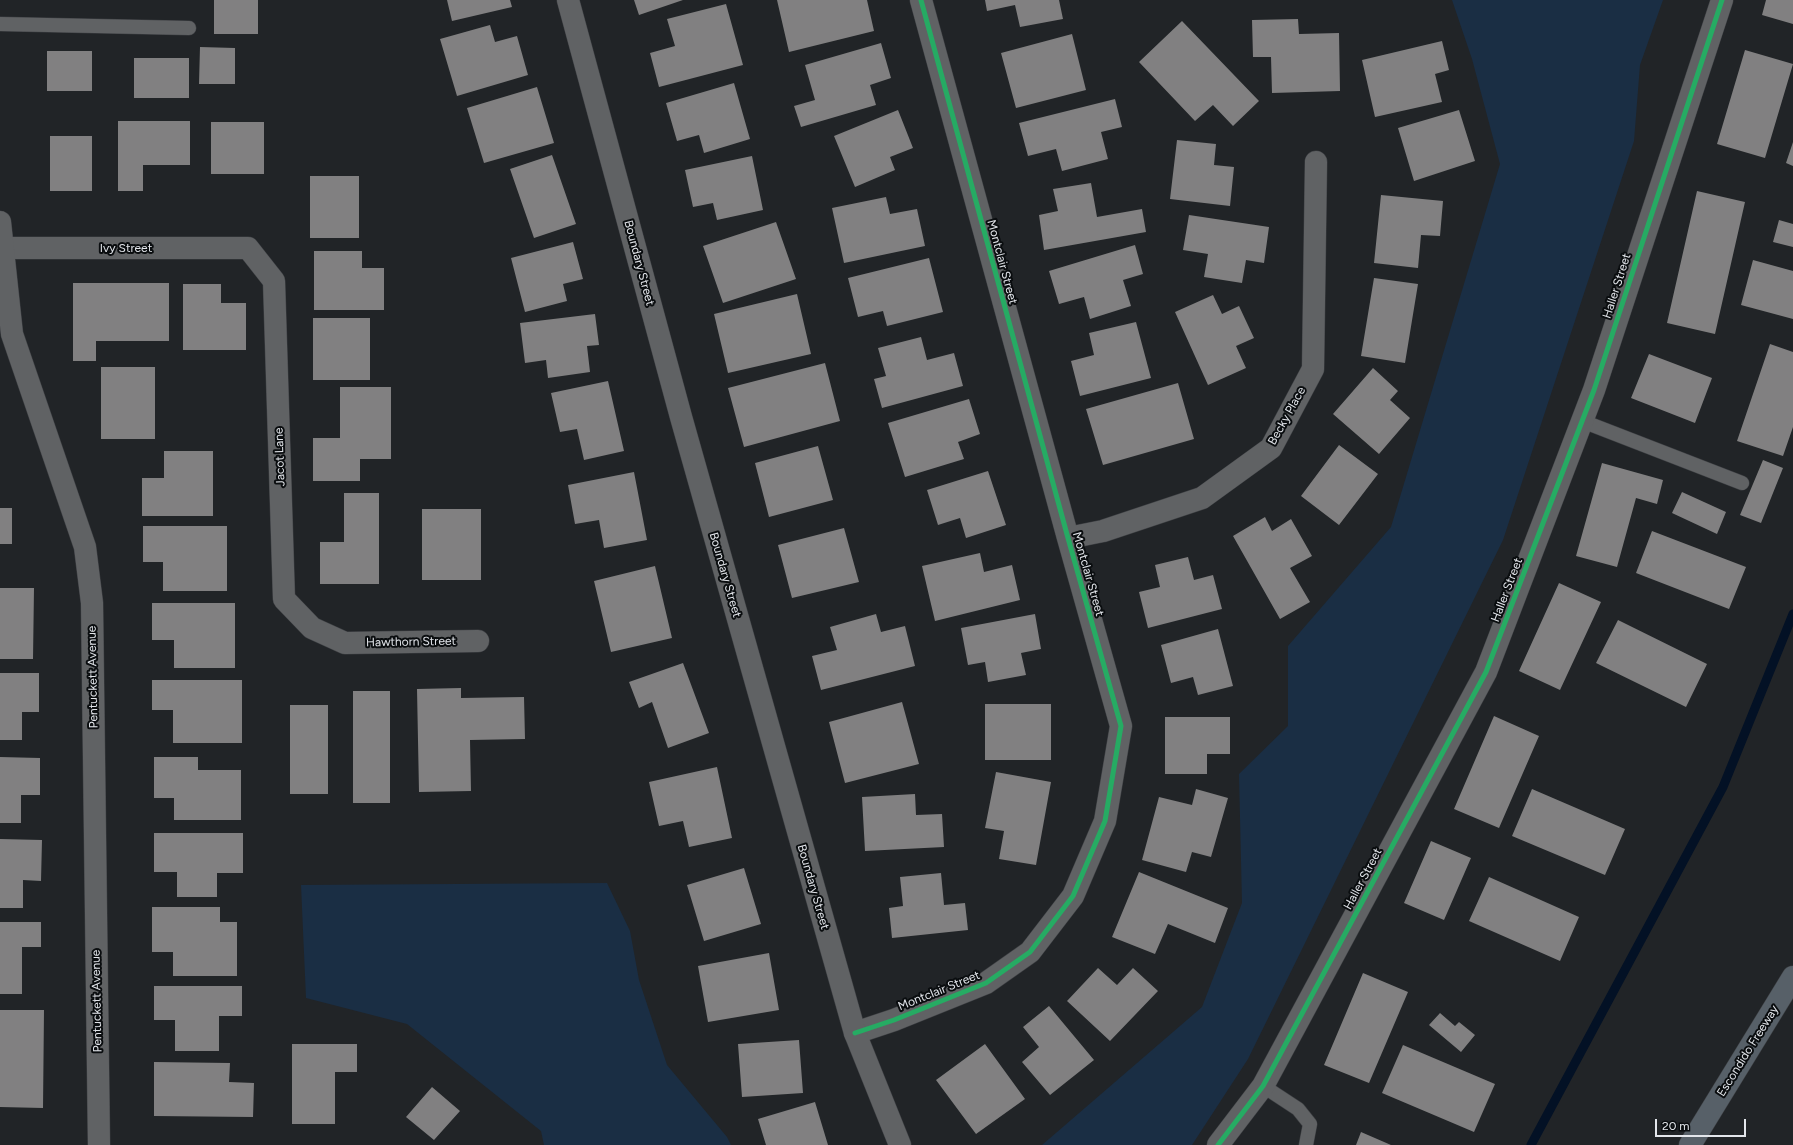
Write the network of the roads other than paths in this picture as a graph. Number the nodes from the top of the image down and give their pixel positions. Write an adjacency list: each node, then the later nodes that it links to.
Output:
1 (568, 0): 16 (street, Boundary Street)
2 (921, 0): 12 (street, Montclair Street)
3 (1722, 0): 10 (street, Haller Street)
4 (0, 24): 5 (lane)
5 (190, 28)
6 (1316, 162): 12 (street, Becky Place)
7 (0, 222): 8 (street, Pentuckett Avenue)
8 (3, 248): 9 (street, Ivy Street); 18 (street, Pentuckett Avenue)
9 (248, 248): 14 (street, Jacot Lane)
10 (1582, 421): 11 (lane); 17 (street, Haller Street)
11 (1742, 483)
12 (1068, 538): 16 (street, Montclair Street)
13 (478, 641): 14 (street, Hawthorn Street)
14 (345, 643)
15 (1793, 977): 22 (highway, Escondido Freeway)
16 (855, 1033): 19 (street, Boundary Street)
17 (1263, 1086): 20 (street, Haller Street); 21 (lane)
18 (99, 1145)
19 (900, 1145)
20 (1218, 1145)
21 (1306, 1145)
22 (1690, 1145)

